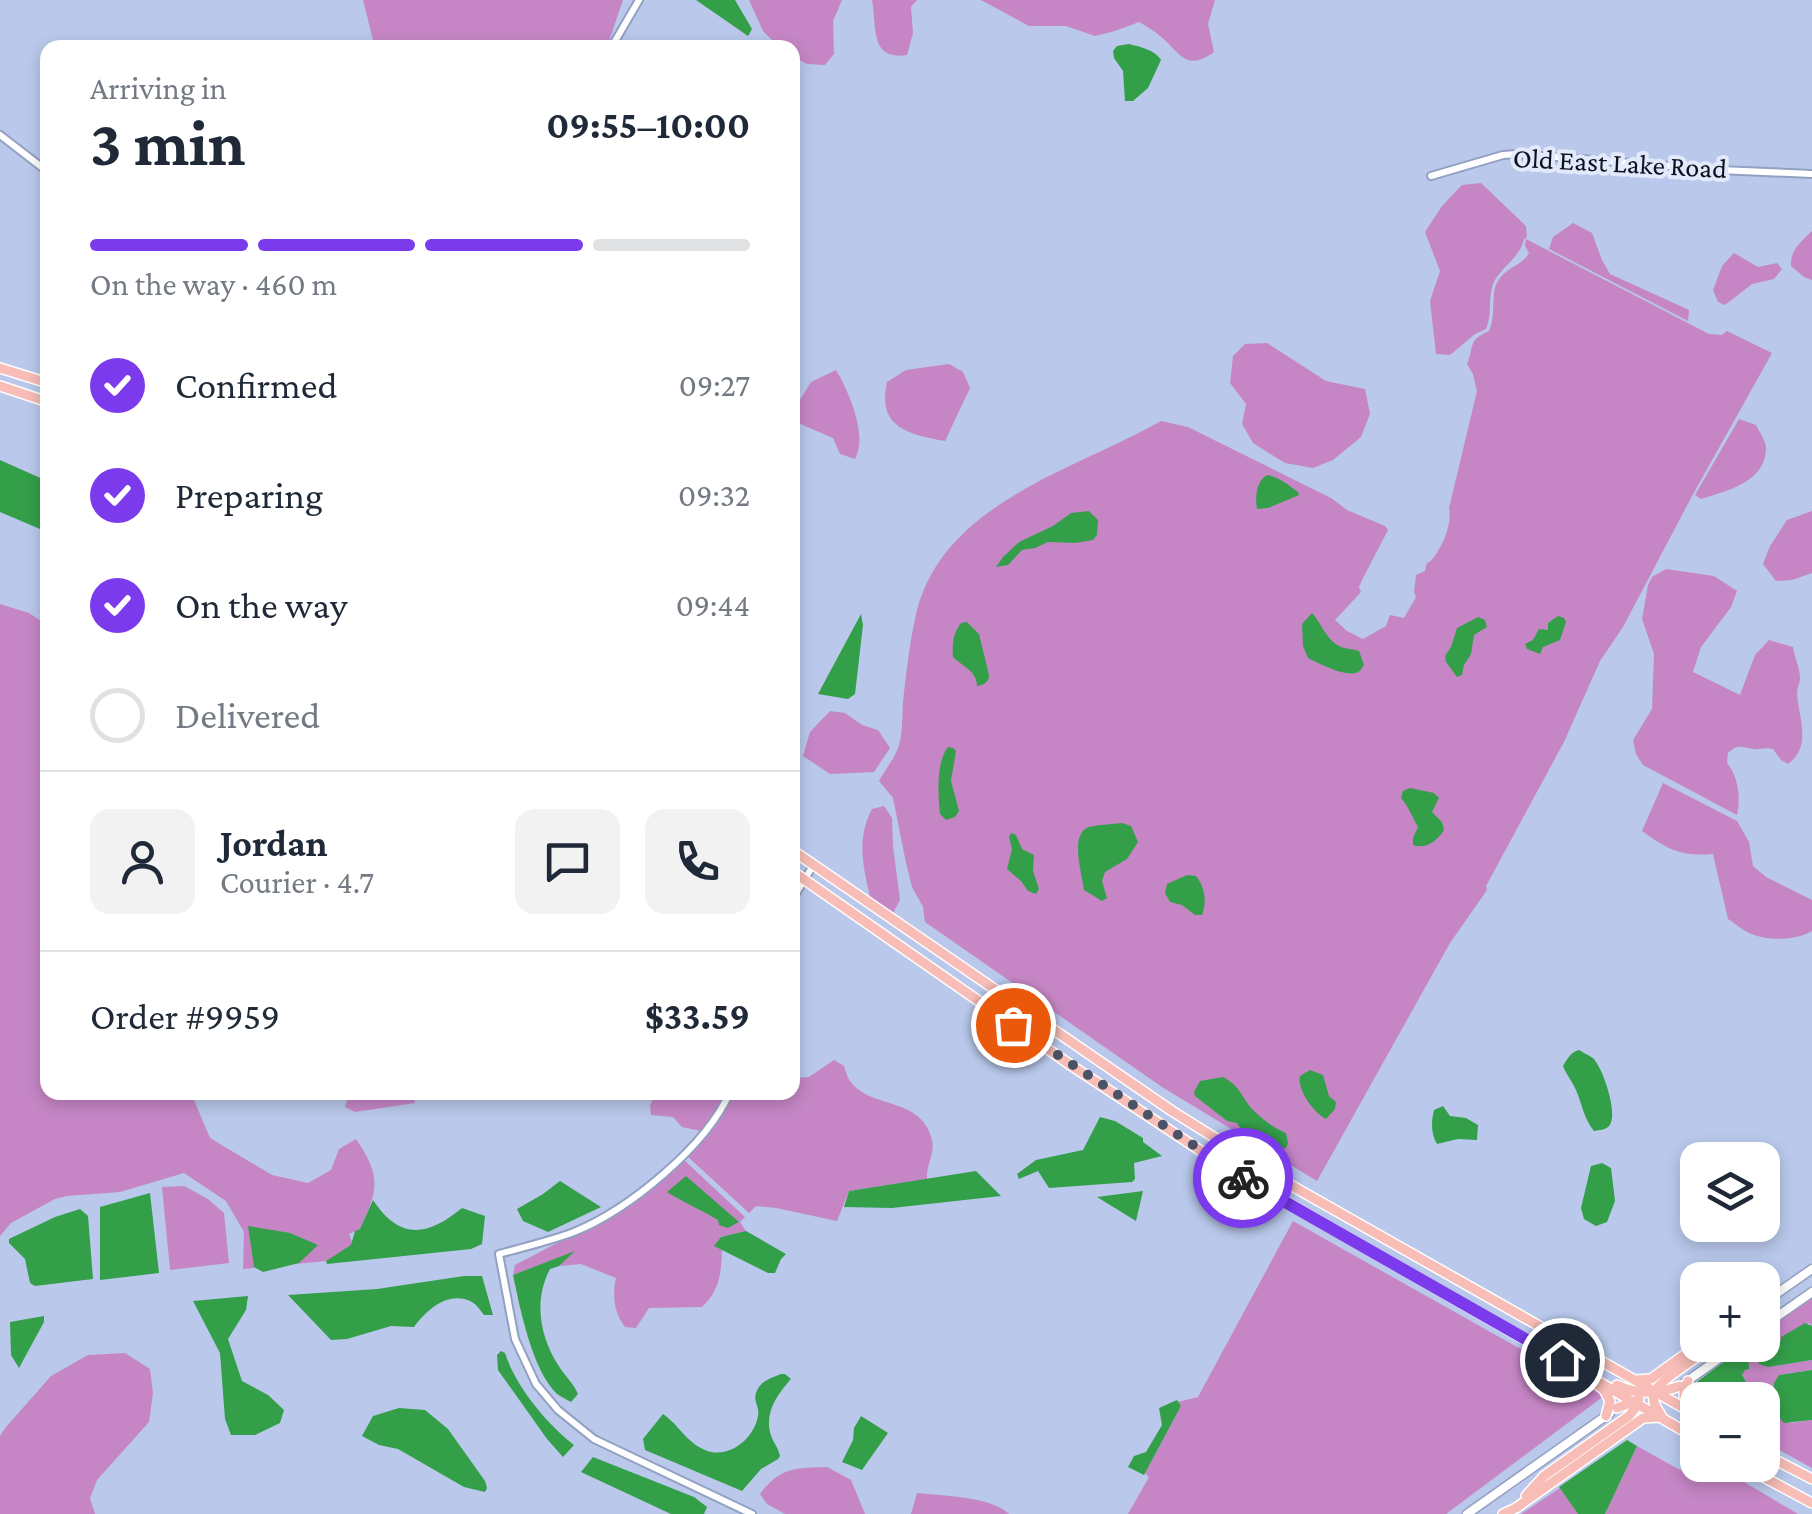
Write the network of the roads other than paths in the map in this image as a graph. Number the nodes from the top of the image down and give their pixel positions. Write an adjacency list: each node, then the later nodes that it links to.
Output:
1 (638, 0): 2 (street)
2 (616, 40)
3 (0, 134): 4 (street)
4 (40, 166)
5 (1812, 174): 6 (street, Old East Lake Road)
6 (1431, 176)
7 (0, 368): 8 (main road)
8 (40, 380)
9 (0, 386): 10 (main road)
10 (40, 399)
11 (800, 855): 12 (main road)
12 (814, 864): 14 (street); 27 (main road)
13 (800, 877): 14 (main road)
14 (805, 880): 15 (street); 20 (main road)
15 (800, 888)
16 (726, 1100): 41 (street)
17 (1812, 1270): 18 (main road)
18 (1780, 1292)
19 (1812, 1292): 22 (main road)
20 (1451, 1298): 21 (main road); 30 (main road)
21 (1476, 1311): 30 (main road); 33 (main road)
22 (1780, 1315)
23 (1680, 1359): 27 (main road)
24 (1684, 1362): 30 (main road)
25 (1691, 1362): 30 (main road)
26 (1714, 1362): 28 (main road)
27 (1631, 1379): 30 (main road)
28 (1687, 1382)
29 (1680, 1386): 30 (main road)
30 (1646, 1399): 31 (main road); 32 (main road); 34 (main road); 39 (main road)
31 (1617, 1408): 33 (main road)
32 (1680, 1411)
33 (1606, 1416): 42 (main road)
34 (1664, 1418): 35 (main road); 43 (main road)
35 (1680, 1428)
36 (1780, 1463): 37 (main road)
37 (1812, 1480)
38 (1773, 1482): 40 (main road)
39 (1526, 1496): 43 (main road)
40 (1812, 1503)
41 (752, 1514)
42 (1466, 1514)
43 (1502, 1514)

